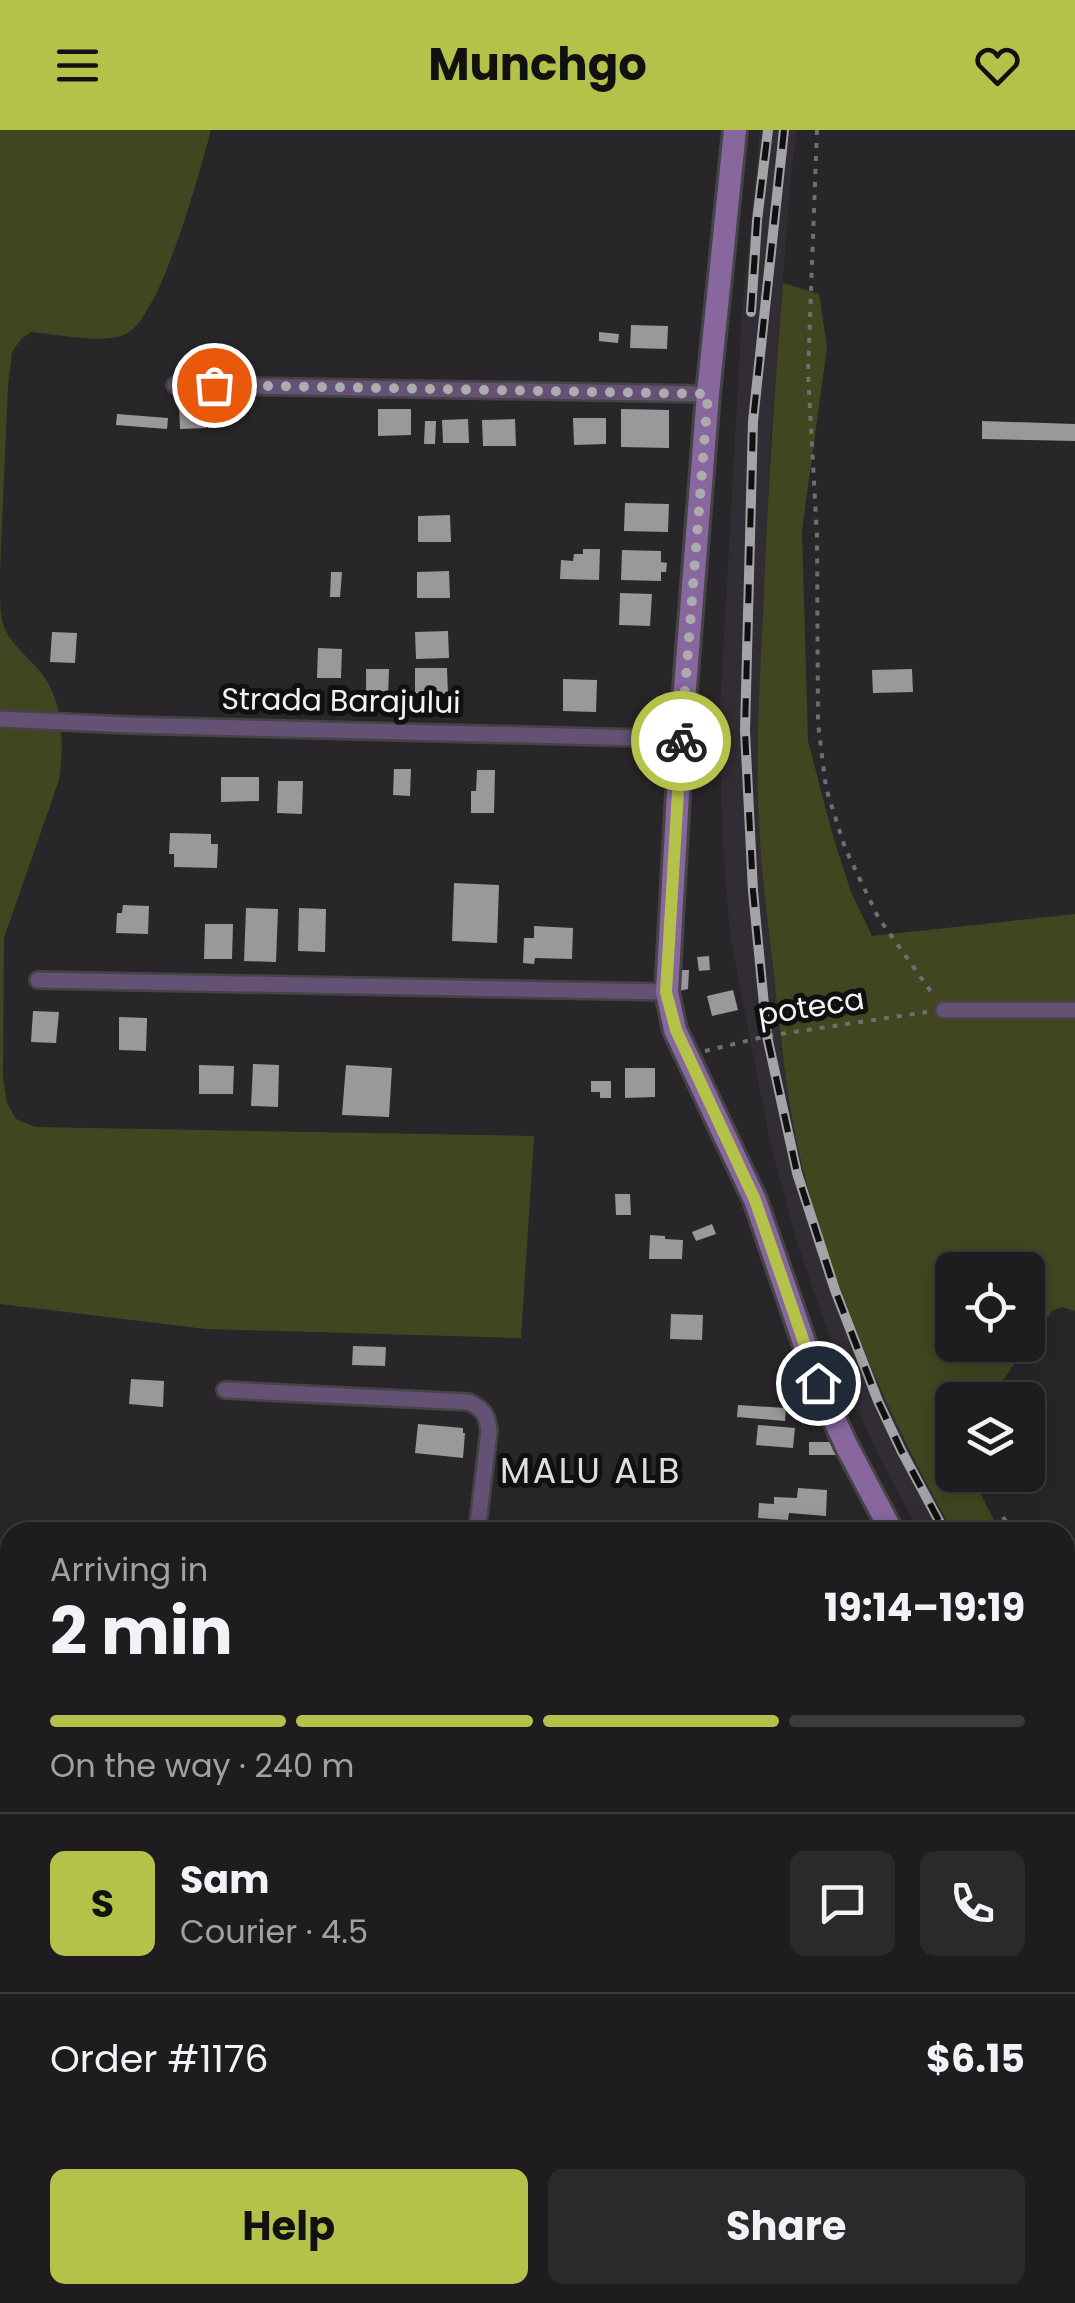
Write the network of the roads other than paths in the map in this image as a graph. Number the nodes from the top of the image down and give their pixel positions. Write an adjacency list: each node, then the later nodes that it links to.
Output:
1 (735, 130): 3 (street)
2 (176, 384): 3 (street)
3 (708, 394): 5 (street)
4 (0, 719): 5 (street, Strada Barajului)
5 (681, 740): 7 (street)
6 (38, 980): 7 (street)
7 (666, 992): 12 (street)
8 (944, 1010): 9 (street)
9 (1075, 1010)
10 (225, 1390): 11 (street)
11 (478, 1522)
12 (887, 1522)

